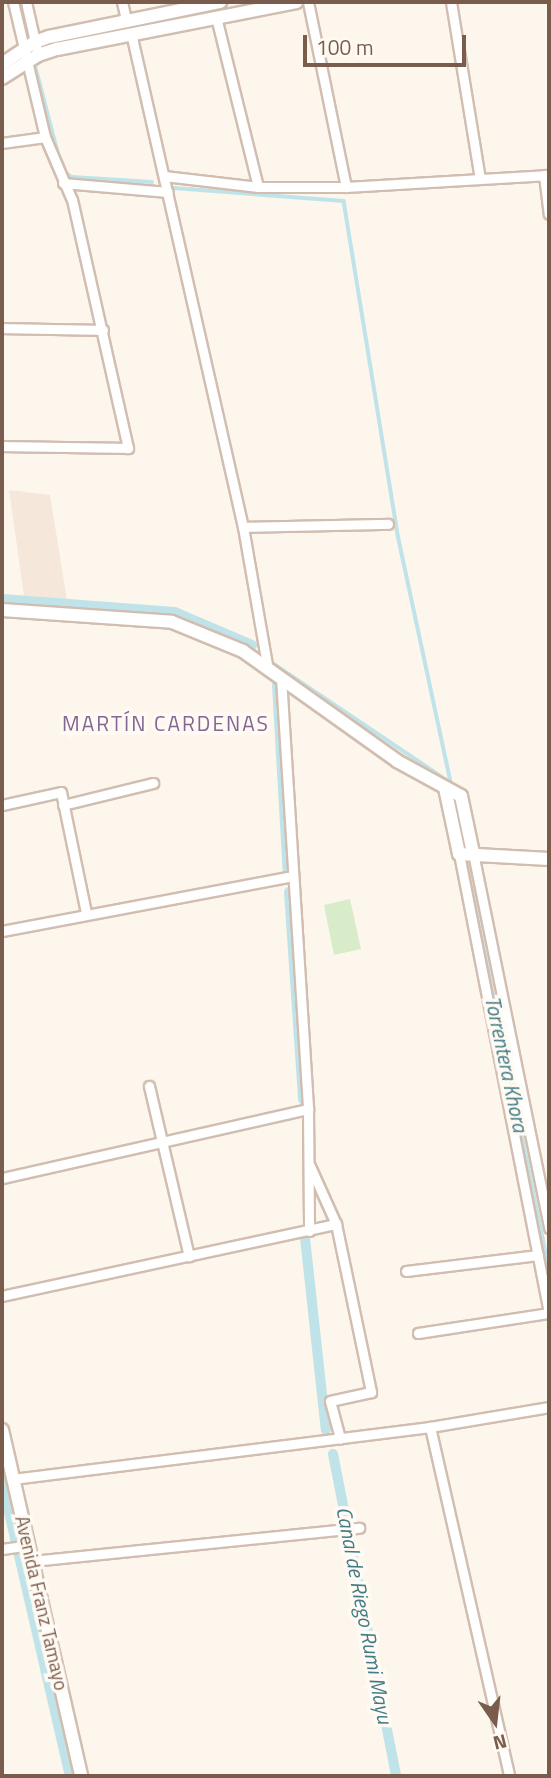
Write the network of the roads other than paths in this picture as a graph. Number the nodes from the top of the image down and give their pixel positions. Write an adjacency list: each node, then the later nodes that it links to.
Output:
1 (13, 2): 11 (street)
2 (26, 2): 11 (street)
3 (122, 2): 9 (street)
4 (215, 2): 9 (main road)
5 (296, 2): 8 (main road)
6 (308, 2): 22 (street)
7 (451, 2): 19 (street)
8 (216, 17): 10 (main road); 21 (street)
9 (126, 19): 11 (main road)
10 (131, 33): 12 (main road); 18 (street)
11 (30, 45): 12 (street); 13 (main road)
12 (33, 59): 14 (main road); 15 (street)
13 (2, 64)
14 (2, 78)
15 (45, 137): 16 (street); 20 (street)
16 (2, 143)
17 (547, 175): 19 (street); 24 (street)
18 (164, 176): 21 (street); 23 (street)
19 (480, 179): 22 (street)
20 (63, 183): 23 (street); 26 (street)
21 (258, 187): 22 (street)
22 (346, 187)
23 (168, 192): 29 (street)
24 (549, 214)
25 (2, 328): 26 (street)
26 (103, 330): 27 (street)
27 (2, 446)
28 (388, 524): 29 (street)
29 (243, 527): 31 (street)
30 (2, 610): 31 (main road)
31 (268, 670): 32 (main road)
32 (281, 678): 34 (main road); 40 (street)
33 (153, 783): 36 (street)
34 (445, 788): 37 (main road); 38 (main road)
35 (2, 805): 36 (street)
36 (64, 805): 41 (street)
37 (473, 853): 38 (main road); 39 (main road); 48 (street)
38 (459, 854): 52 (street)
39 (549, 859)
40 (293, 876): 41 (street); 44 (street)
41 (86, 913): 42 (street)
42 (2, 931)
43 (149, 1087): 45 (street)
44 (308, 1109): 45 (street); 46 (street)
45 (162, 1141): 47 (street); 53 (street)
46 (308, 1162): 49 (street); 51 (street)
47 (2, 1178)
48 (548, 1217): 50 (street)
49 (336, 1224): 51 (street); 61 (street)
50 (549, 1228)
51 (309, 1231): 53 (street)
52 (538, 1255): 54 (street); 56 (street)
53 (189, 1256): 55 (street)
54 (406, 1271)
55 (2, 1296)
56 (549, 1313): 57 (street)
57 (418, 1333)
58 (549, 1407): 59 (street)
59 (430, 1427): 61 (street); 68 (street)
60 (2, 1430): 62 (main road, Avenida Franz Tamayo)
61 (340, 1439): 62 (street)
62 (13, 1479): 64 (main road, Avenida Franz Tamayo)
63 (359, 1528): 66 (street)
64 (29, 1545): 65 (street); 66 (main road, Avenida Franz Tamayo)
65 (2, 1549)
66 (32, 1561): 67 (main road, Avenida Franz Tamayo)
67 (81, 1776)
68 (509, 1776)

